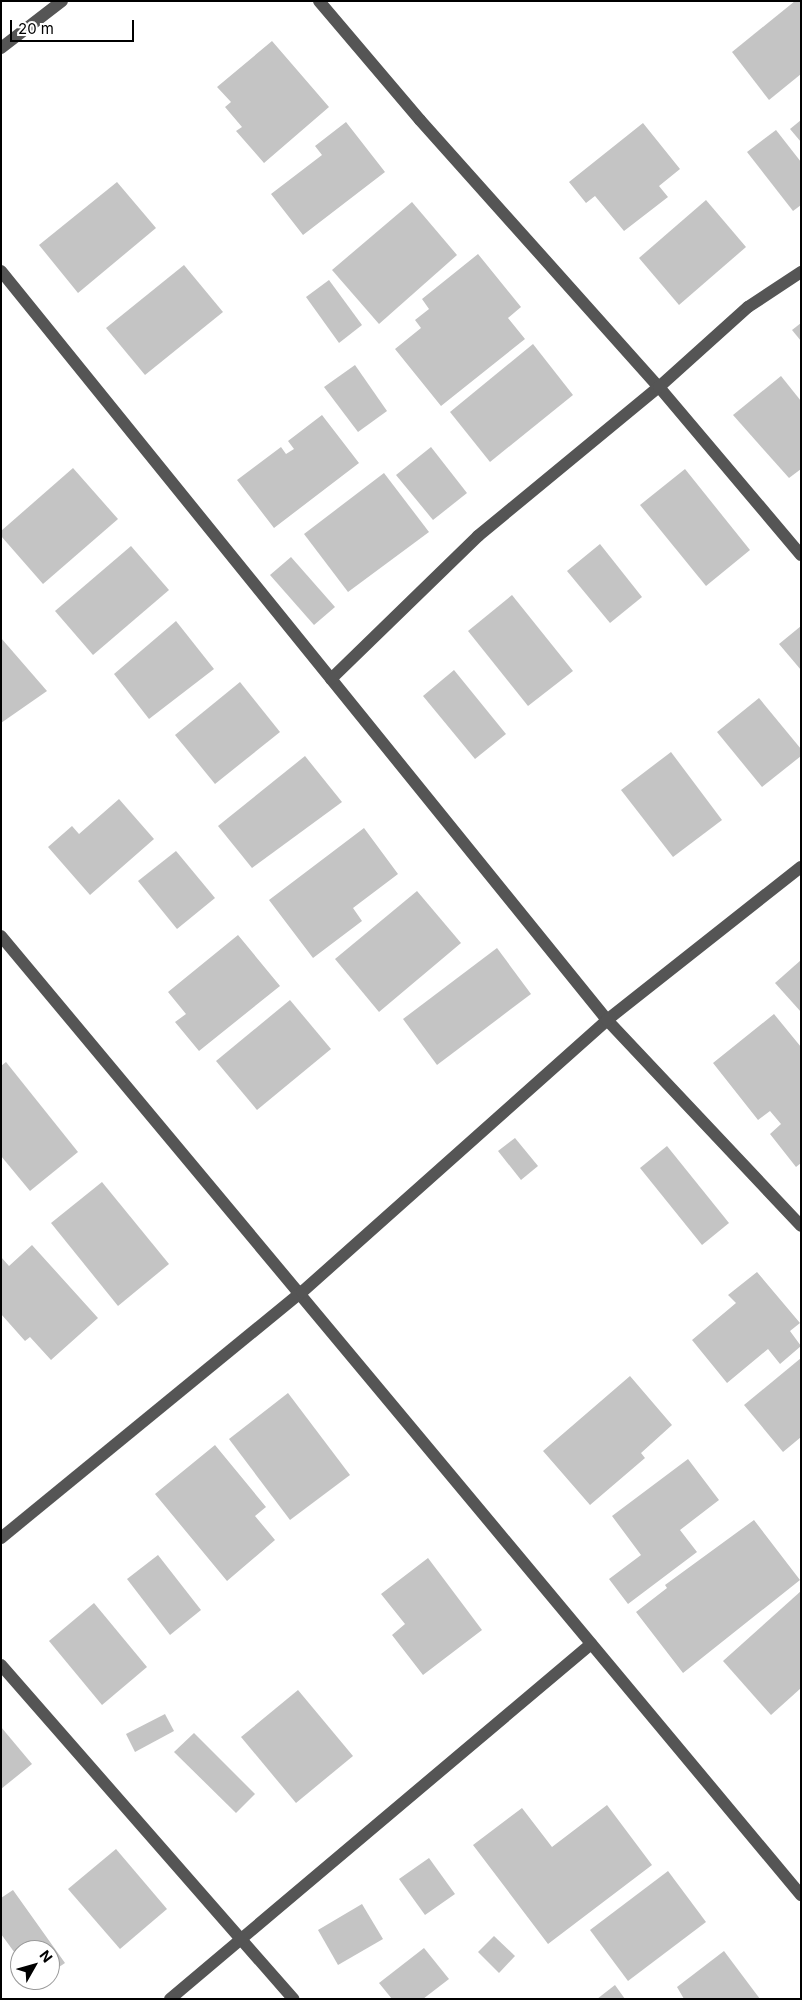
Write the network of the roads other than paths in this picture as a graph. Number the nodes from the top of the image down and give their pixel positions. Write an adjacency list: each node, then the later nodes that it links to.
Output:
1 (62, 1): 3 (street)
2 (319, 1): 6 (street)
3 (1, 48)
4 (1, 271): 8 (street)
5 (801, 272): 6 (street)
6 (658, 387): 7 (street); 8 (street)
7 (801, 555)
8 (331, 679): 11 (street)
9 (801, 867): 11 (street)
10 (3, 942): 13 (street)
11 (607, 1020): 12 (street); 13 (street)
12 (801, 1226)
13 (302, 1292): 14 (street); 15 (street)
14 (1, 1538)
15 (591, 1644): 17 (street); 18 (street)
16 (1, 1665): 18 (street)
17 (801, 1894)
18 (240, 1940): 19 (street); 20 (street)
19 (170, 1999)
20 (293, 1999)

